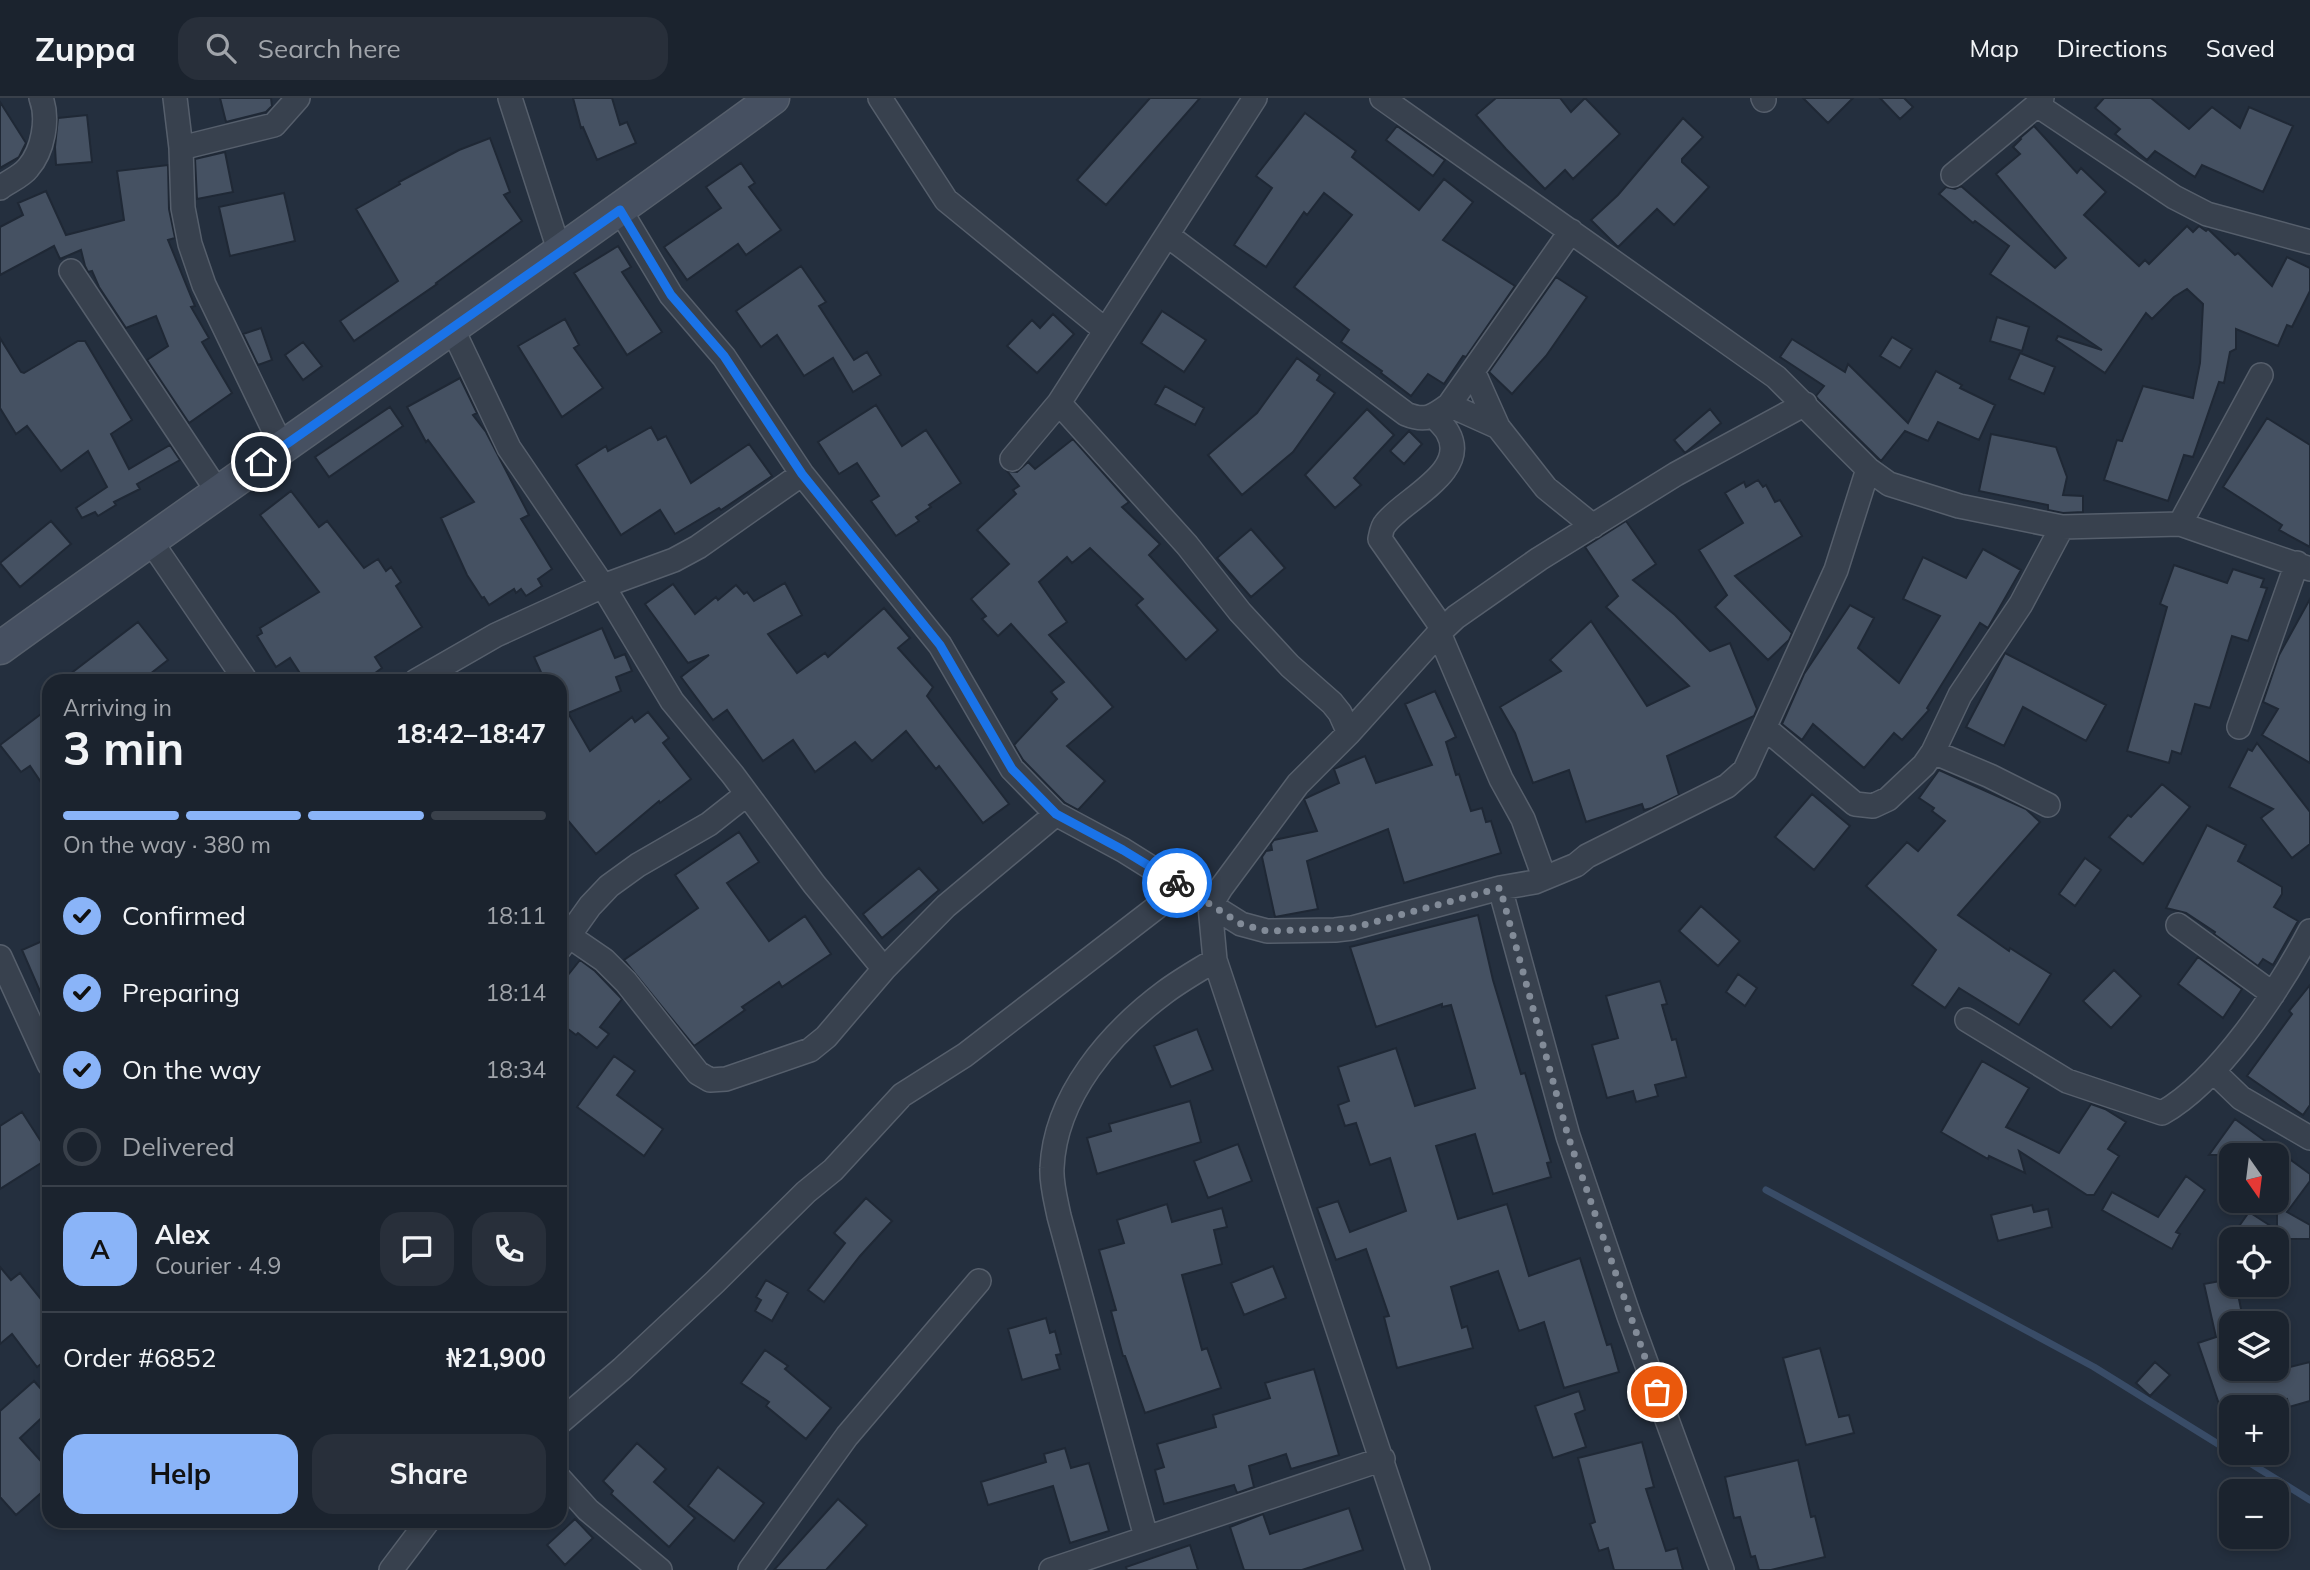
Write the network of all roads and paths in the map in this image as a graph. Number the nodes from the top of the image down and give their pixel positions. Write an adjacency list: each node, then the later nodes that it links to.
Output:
1 (41, 98): 12 (street)
2 (175, 98): 10 (street)
3 (298, 98): 10 (street)
4 (510, 98): 17 (street)
5 (773, 98): 13 (main road)
6 (880, 98): 20 (street)
7 (1255, 98): 15 (street)
8 (1382, 98): 14 (street)
9 (2040, 102): 11 (street); 16 (street)
10 (181, 148): 27 (street)
11 (1953, 175)
12 (0, 188)
13 (620, 210): 17 (main road); 30 (street)
14 (1571, 231): 21 (street); 24 (street)
15 (1167, 235): 20 (street); 25 (street)
16 (2310, 242)
17 (560, 253): 19 (main road)
18 (71, 271): 31 (street)
19 (453, 328): 27 (main road); 37 (street)
20 (1105, 330): 23 (street)
21 (1472, 371): 25 (street); 26 (street)
22 (2260, 375): 32 (street)
23 (1059, 403): 28 (street); 44 (street)
24 (1805, 404): 29 (street); 33 (street)
25 (1441, 410): 26 (street); 38 (street)
26 (1498, 427): 33 (street)
27 (282, 447): 31 (main road)
28 (1012, 459)
29 (1868, 469): 34 (street); 43 (street)
30 (802, 474): 37 (street); 48 (street)
31 (218, 492): 35 (main road)
32 (2180, 524): 34 (street); 36 (street)
33 (1592, 526): 38 (street)
34 (2062, 527): 45 (street)
35 (150, 540): 39 (main road); 40 (street)
36 (2303, 566): 42 (street)
37 (603, 586): 41 (street); 46 (street)
38 (1441, 631): 44 (street); 49 (street)
39 (0, 648)
40 (241, 674)
41 (428, 674)
42 (2239, 727)
43 (1765, 728): 45 (street); 49 (street)
44 (1349, 733): 52 (street)
45 (1933, 752): 47 (street)
46 (747, 794): 54 (street); 59 (street)
47 (2048, 805)
48 (1056, 814): 50 (street); 59 (street)
49 (1544, 877): 51 (street)
50 (1183, 887): 52 (street); 66 (street)
51 (1500, 888): 52 (street); 76 (street)
52 (1210, 906): 58 (street)
53 (2178, 925): 60 (street)
54 (567, 938)
55 (2307, 942): 60 (street)
56 (567, 943): 59 (street)
57 (1, 960): 62 (street)
58 (1215, 960): 67 (street); 70 (street)
59 (884, 968)
60 (2273, 994): 63 (street)
61 (1967, 1020): 63 (street)
62 (42, 1049)
63 (2213, 1071): 64 (street)
64 (2310, 1138)
65 (979, 1281): 73 (street)
66 (567, 1416)
67 (1383, 1459): 70 (street); 75 (street)
68 (567, 1487): 72 (street)
69 (423, 1528): 71 (street)
70 (1146, 1537): 74 (street)
71 (391, 1570)
72 (660, 1570)
73 (750, 1570)
74 (1051, 1570)
75 (1418, 1570)
76 (1722, 1570)

